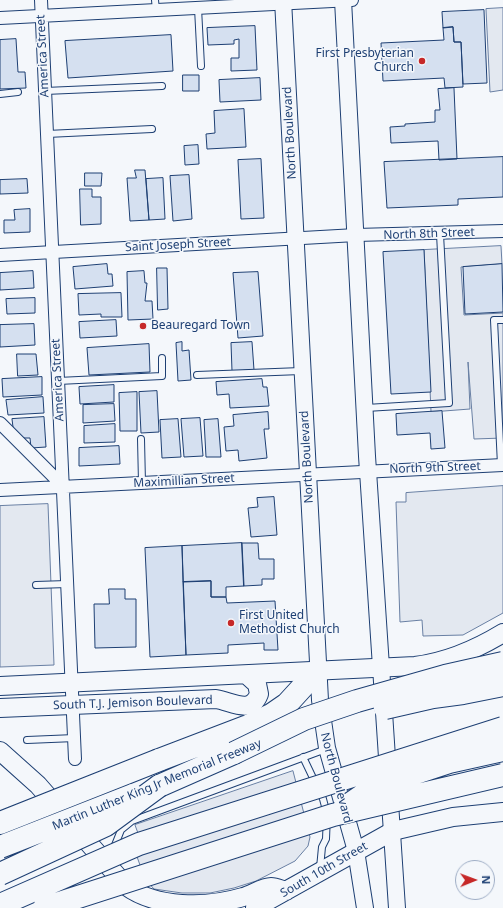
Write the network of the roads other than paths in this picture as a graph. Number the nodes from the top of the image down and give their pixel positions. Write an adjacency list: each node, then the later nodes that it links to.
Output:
1 (40, 0): 6 (street, America Street)
2 (346, 0): 3 (street); 17 (street)
3 (283, 2): 5 (street); 18 (street, North Boulevard)
4 (155, 5): 5 (street); 6 (street)
5 (198, 8): 8 (lane)
6 (41, 16): 7 (street); 10 (street, America Street)
7 (0, 18)
8 (201, 66)
9 (162, 86): 10 (lane)
10 (45, 91): 14 (street, America Street)
11 (18, 92): 12 (lane)
12 (0, 94)
13 (152, 129): 14 (lane)
14 (47, 134): 19 (street, America Street)
15 (503, 231): 16 (street, North 8th Street)
16 (440, 234): 17 (street, North 8th Street); 27 (lane)
17 (356, 235): 18 (street, Saint Joseph Street); 27 (street)
18 (296, 238): 19 (street, Saint Joseph Street); 23 (street, North Boulevard)
19 (52, 253): 20 (street, Saint Joseph Street); 25 (street, America Street)
20 (0, 255)
21 (503, 320): 26 (lane)
22 (162, 358): 25 (lane)
23 (302, 371): 24 (lane); 32 (street, North Boulevard)
24 (197, 375)
25 (58, 381): 34 (street, America Street)
26 (500, 385): 30 (lane)
27 (364, 408): 31 (street)
28 (0, 423): 34 (street)
29 (141, 439): 33 (lane)
30 (502, 465): 31 (street, North 9th Street)
31 (368, 471): 32 (street, Maximillian Street); 40 (street)
32 (308, 474): 33 (street, Maximillian Street); 41 (street, North Boulevard)
33 (142, 483): 34 (street, Maximillian Street)
34 (63, 486): 35 (street, Maximillian Street); 36 (street, America Street)
35 (0, 490)
36 (67, 584): 37 (lane); 43 (street, America Street)
37 (36, 586)
38 (503, 634): 40 (main road, South T.J. Jemison Boulevard)
39 (503, 663): 54 (highway, bridge)
40 (380, 669): 41 (main road, South T.J. Jemison Boulevard); 62 (street)
41 (318, 670): 42 (main road, South T.J. Jemison Boulevard); 51 (street, North Boulevard); 61 (highway, bridge)
42 (247, 674): 43 (main road, South T.J. Jemison Boulevard); 46 (main road, South T.J. Jemison Boulevard)
43 (72, 683): 45 (main road, South T.J. Jemison Boulevard); 46 (street, America Street)
44 (503, 685): 54 (highway, Martin Luther King Jr Memorial Freeway, bridge)
45 (0, 686)
46 (74, 705): 47 (main road, South T.J. Jemison Boulevard); 49 (street, America Street)
47 (0, 708)
48 (503, 728): 71 (highway, bridge)
49 (75, 738): 50 (lane); 56 (street, America Street)
50 (27, 740)
51 (327, 748): 55 (lane); 64 (street, North Boulevard)
52 (503, 750): 60 (highway, bridge)
53 (0, 751): 65 (main road)
54 (234, 753): 58 (highway, Martin Luther King Jr Memorial Freeway)
55 (303, 757): 65 (lane); 67 (lane)
56 (75, 759)
57 (503, 775): 60 (highway, bridge)
58 (159, 786): 63 (highway, Martin Luther King Jr Memorial Freeway, bridge); 68 (highway, bridge)
59 (503, 812): 62 (main road, South 10th Street)
60 (333, 815): 66 (highway, bridge)
61 (0, 823)
62 (393, 831): 64 (main road, South 10th Street); 77 (street)
63 (0, 847)
64 (356, 851): 67 (main road, South 10th Street); 76 (street, North Boulevard)
65 (103, 861): 69 (main road)
66 (172, 867): 72 (highway, bridge); 73 (highway, bridge)
67 (320, 872): 70 (main road, South 10th Street)
68 (0, 874)
69 (126, 886): 70 (main road); 74 (main road)
70 (286, 891): 75 (main road, South 10th Street)
71 (0, 905)
72 (44, 908)
73 (87, 908)
74 (133, 908)
75 (255, 908)
76 (365, 908)
77 (397, 908)

